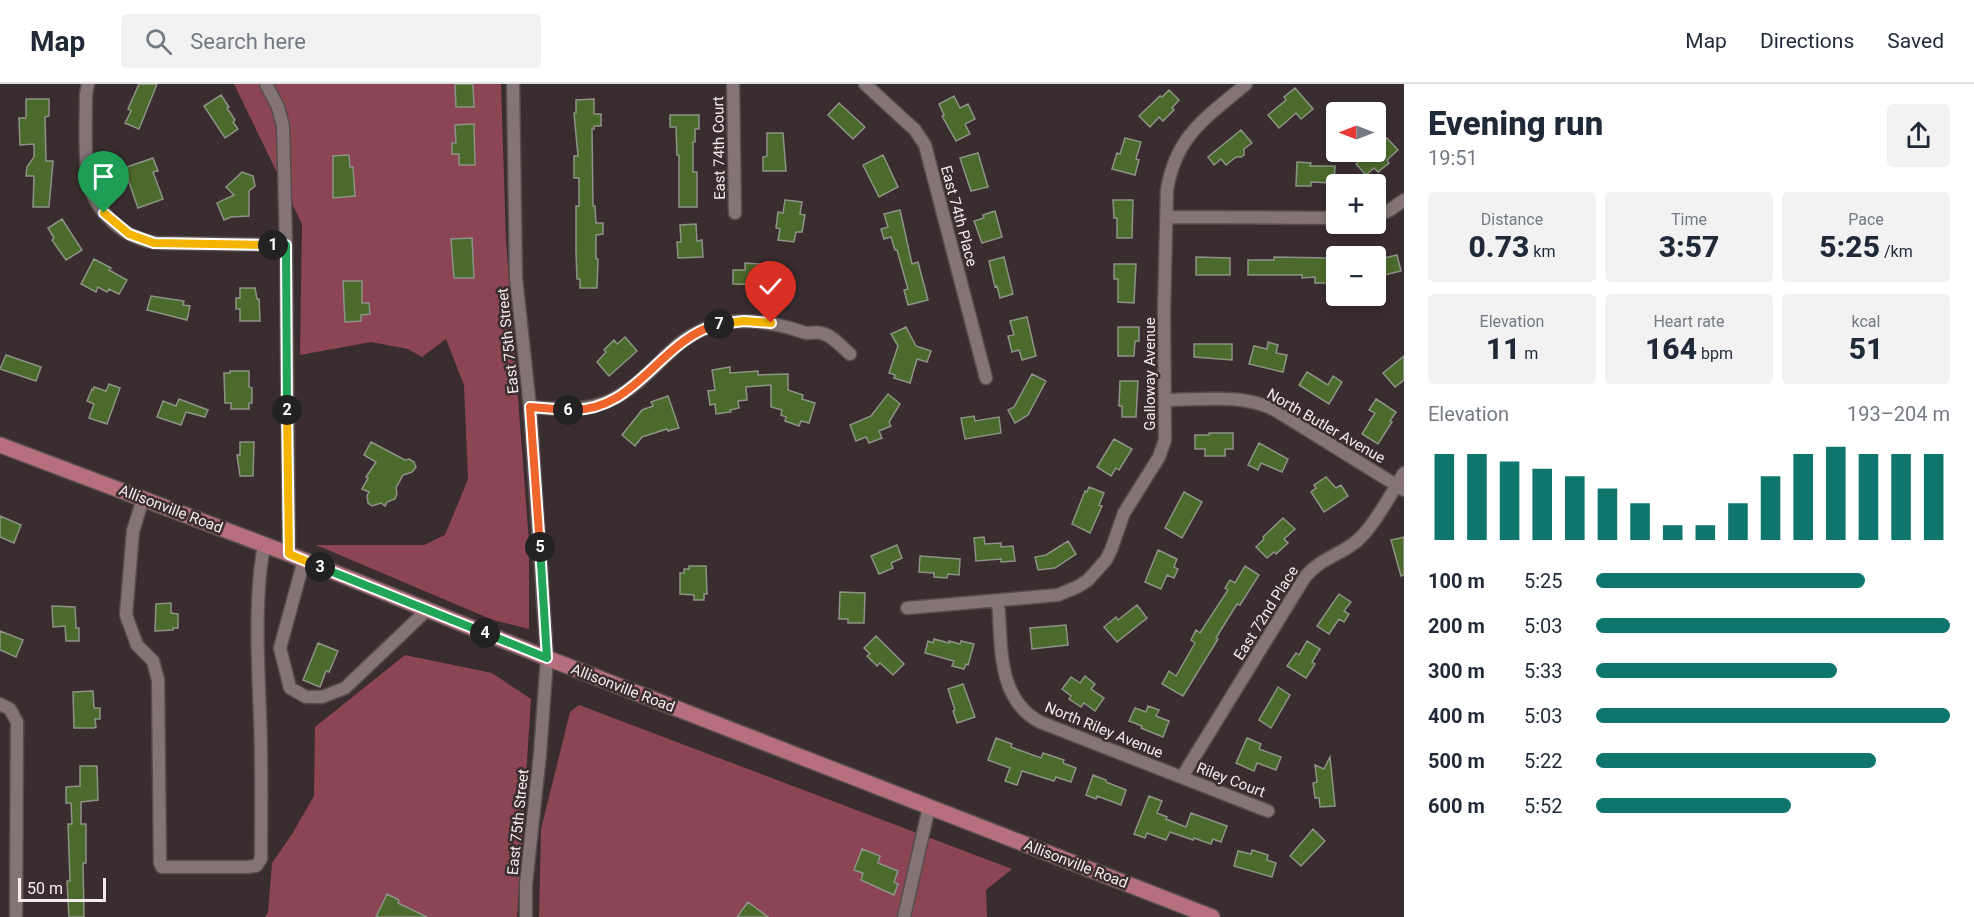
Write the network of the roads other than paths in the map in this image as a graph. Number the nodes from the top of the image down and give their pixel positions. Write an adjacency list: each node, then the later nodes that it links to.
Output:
1 (88, 84): 12 (street)
2 (266, 84): 12 (street)
3 (513, 84): 16 (street, East 75th Street)
4 (733, 84): 9 (street, East 74th Court)
5 (865, 84): 14 (street, East 74th Place)
6 (1246, 84): 10 (street, Galloway Avenue)
7 (1404, 200): 8 (street)
8 (1386, 212)
9 (735, 213)
10 (1166, 217): 11 (street); 15 (street, Galloway Avenue)
11 (1326, 218)
12 (286, 245): 22 (street)
13 (850, 354): 16 (street)
14 (986, 378)
15 (1165, 400): 19 (street, North Butler Avenue); 24 (street, Galloway Avenue)
16 (530, 407): 27 (street, East 75th Street)
17 (0, 445): 20 (main road, Allisonville Road)
18 (1404, 473): 19 (street, East 72nd Place)
19 (1400, 487): 29 (street, East 72nd Place)
20 (143, 499): 21 (main road, Allisonville Road); 21 (street)
21 (264, 545): 22 (main road, Allisonville Road)
22 (289, 554): 23 (main road, Allisonville Road)
23 (304, 560): 26 (main road, Allisonville Road); 26 (street)
24 (998, 601): 25 (street, Galloway Avenue); 29 (street, North Riley Avenue)
25 (907, 608)
26 (427, 610): 27 (main road, Allisonville Road)
27 (547, 658): 30 (main road, Allisonville Road); 33 (street, East 75th Street)
28 (0, 704): 32 (street)
29 (1182, 777): 31 (street, Riley Court)
30 (929, 807): 34 (street); 35 (main road, Allisonville Road)
31 (1268, 811)
32 (16, 917)
33 (526, 917)
34 (904, 917)
35 (1212, 917)

